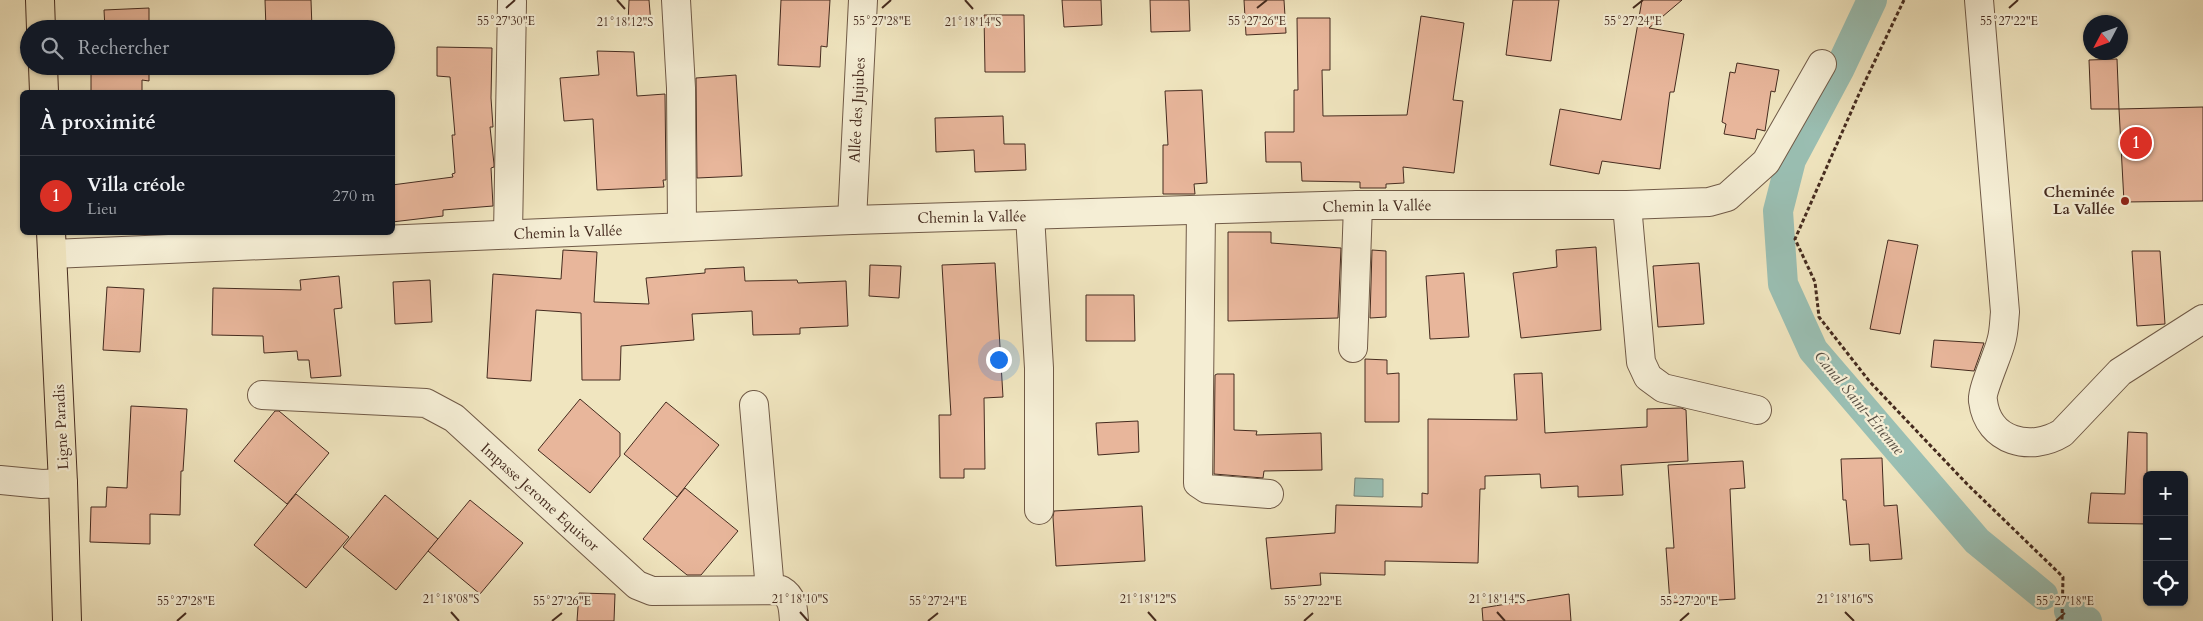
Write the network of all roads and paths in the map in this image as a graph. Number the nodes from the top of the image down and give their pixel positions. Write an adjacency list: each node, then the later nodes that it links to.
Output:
1 (40, 0): 7 (main road)
2 (676, 0): 16 (street)
3 (863, 0): 15 (street, Allée des Jujubes)
4 (1904, 0): 31 (path)
5 (1979, 0): 19 (street)
6 (512, 2): 17 (street)
7 (41, 20)
8 (1822, 64): 12 (street, Chemin la Vallée)
9 (43, 75): 10 (main road)
10 (44, 90)
11 (1358, 205): 12 (street, Chemin la Vallée); 13 (street, Chemin la Vallée); 20 (street)
12 (1628, 205): 23 (street)
13 (1201, 211): 14 (street, Chemin la Vallée); 26 (street)
14 (1030, 215): 15 (street, Chemin la Vallée); 27 (street)
15 (852, 220): 16 (street, Chemin la Vallée)
16 (682, 227): 17 (street, Chemin la Vallée)
17 (508, 234): 18 (street, Chemin la Vallée)
18 (52, 243): 25 (main road, Ligne Paradis)
19 (2203, 319)
20 (1353, 348)
21 (262, 395): 28 (street, Impasse Jerome Equixor)
22 (754, 405): 28 (street)
23 (1758, 410)
24 (0, 480): 25 (street)
25 (64, 483): 29 (main road, Ligne Paradis)
26 (1269, 494)
27 (1039, 510)
28 (770, 590): 30 (street, Impasse Jerome Equixor)
29 (67, 621)
30 (794, 621)
31 (2062, 621)

